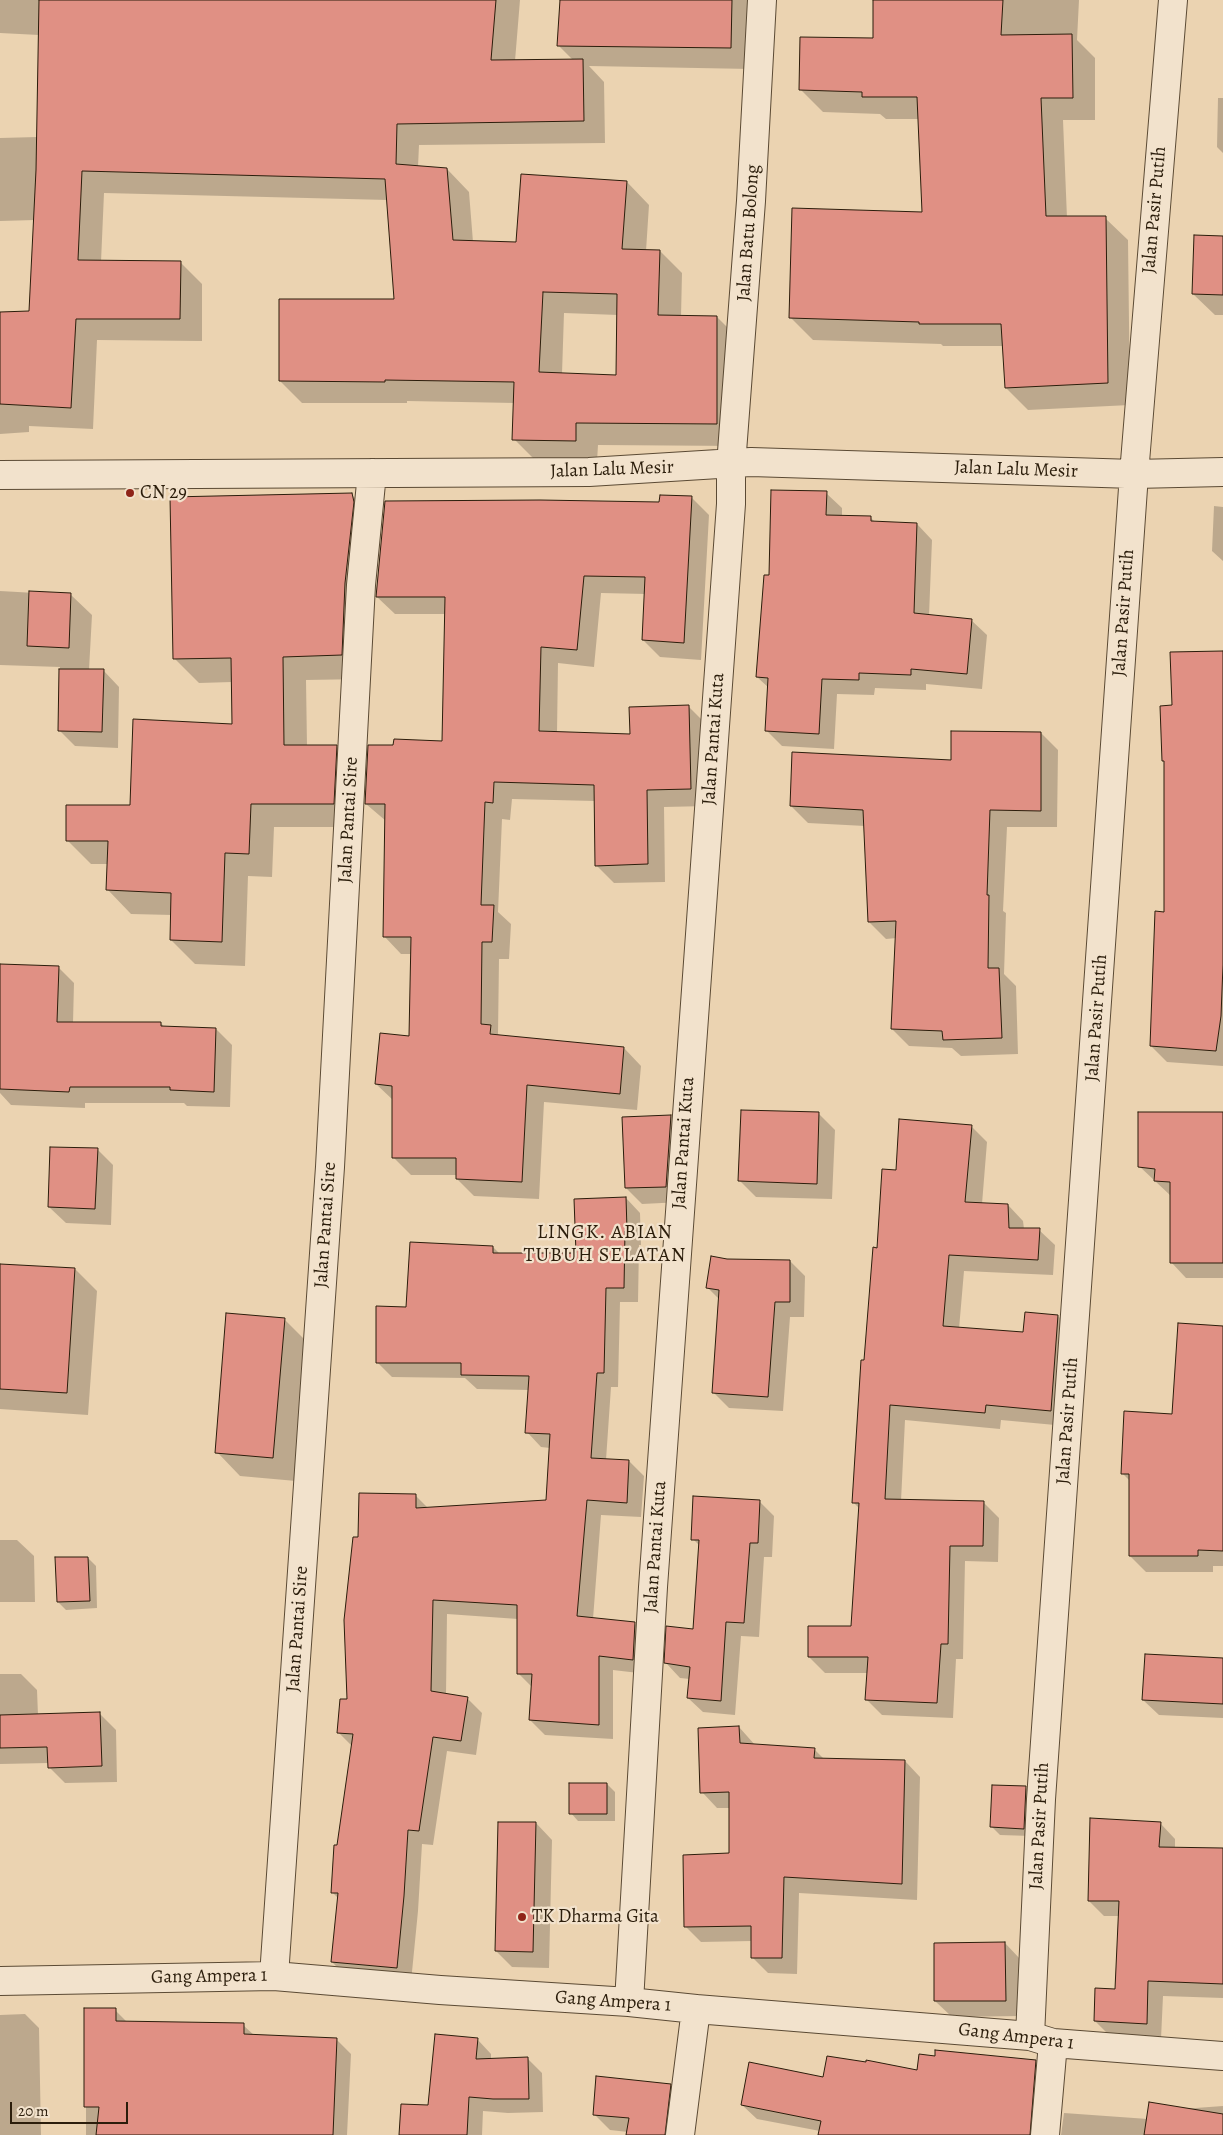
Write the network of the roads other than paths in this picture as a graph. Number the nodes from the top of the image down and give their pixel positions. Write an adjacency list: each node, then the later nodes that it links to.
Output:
1 (762, 0): 3 (street, Jalan Batu Bolong)
2 (1173, 0): 7 (street, Jalan Pasir Putih)
3 (731, 465): 5 (street, Jalan Lalu Mesir); 7 (street, Jalan Lalu Mesir); 10 (street, Jalan Pantai Kuta)
4 (1223, 472): 7 (street, Jalan Lalu Mesir)
5 (372, 473): 6 (street, Jalan Lalu Mesir); 8 (street, Jalan Pantai Sire)
6 (0, 474)
7 (1134, 474): 12 (street, Jalan Pasir Putih)
8 (274, 1976): 9 (street, Gang Ampera 1); 10 (street, Gang Ampera 1)
9 (0, 1981)
10 (629, 2002): 11 (street, Gang Ampera 1)
11 (696, 2009): 12 (street, Gang Ampera 1); 14 (street)
12 (1041, 2040): 13 (street, Gang Ampera 1); 15 (street, Jalan Pasir Putih)
13 (1223, 2056)
14 (680, 2135)
15 (1045, 2135)

